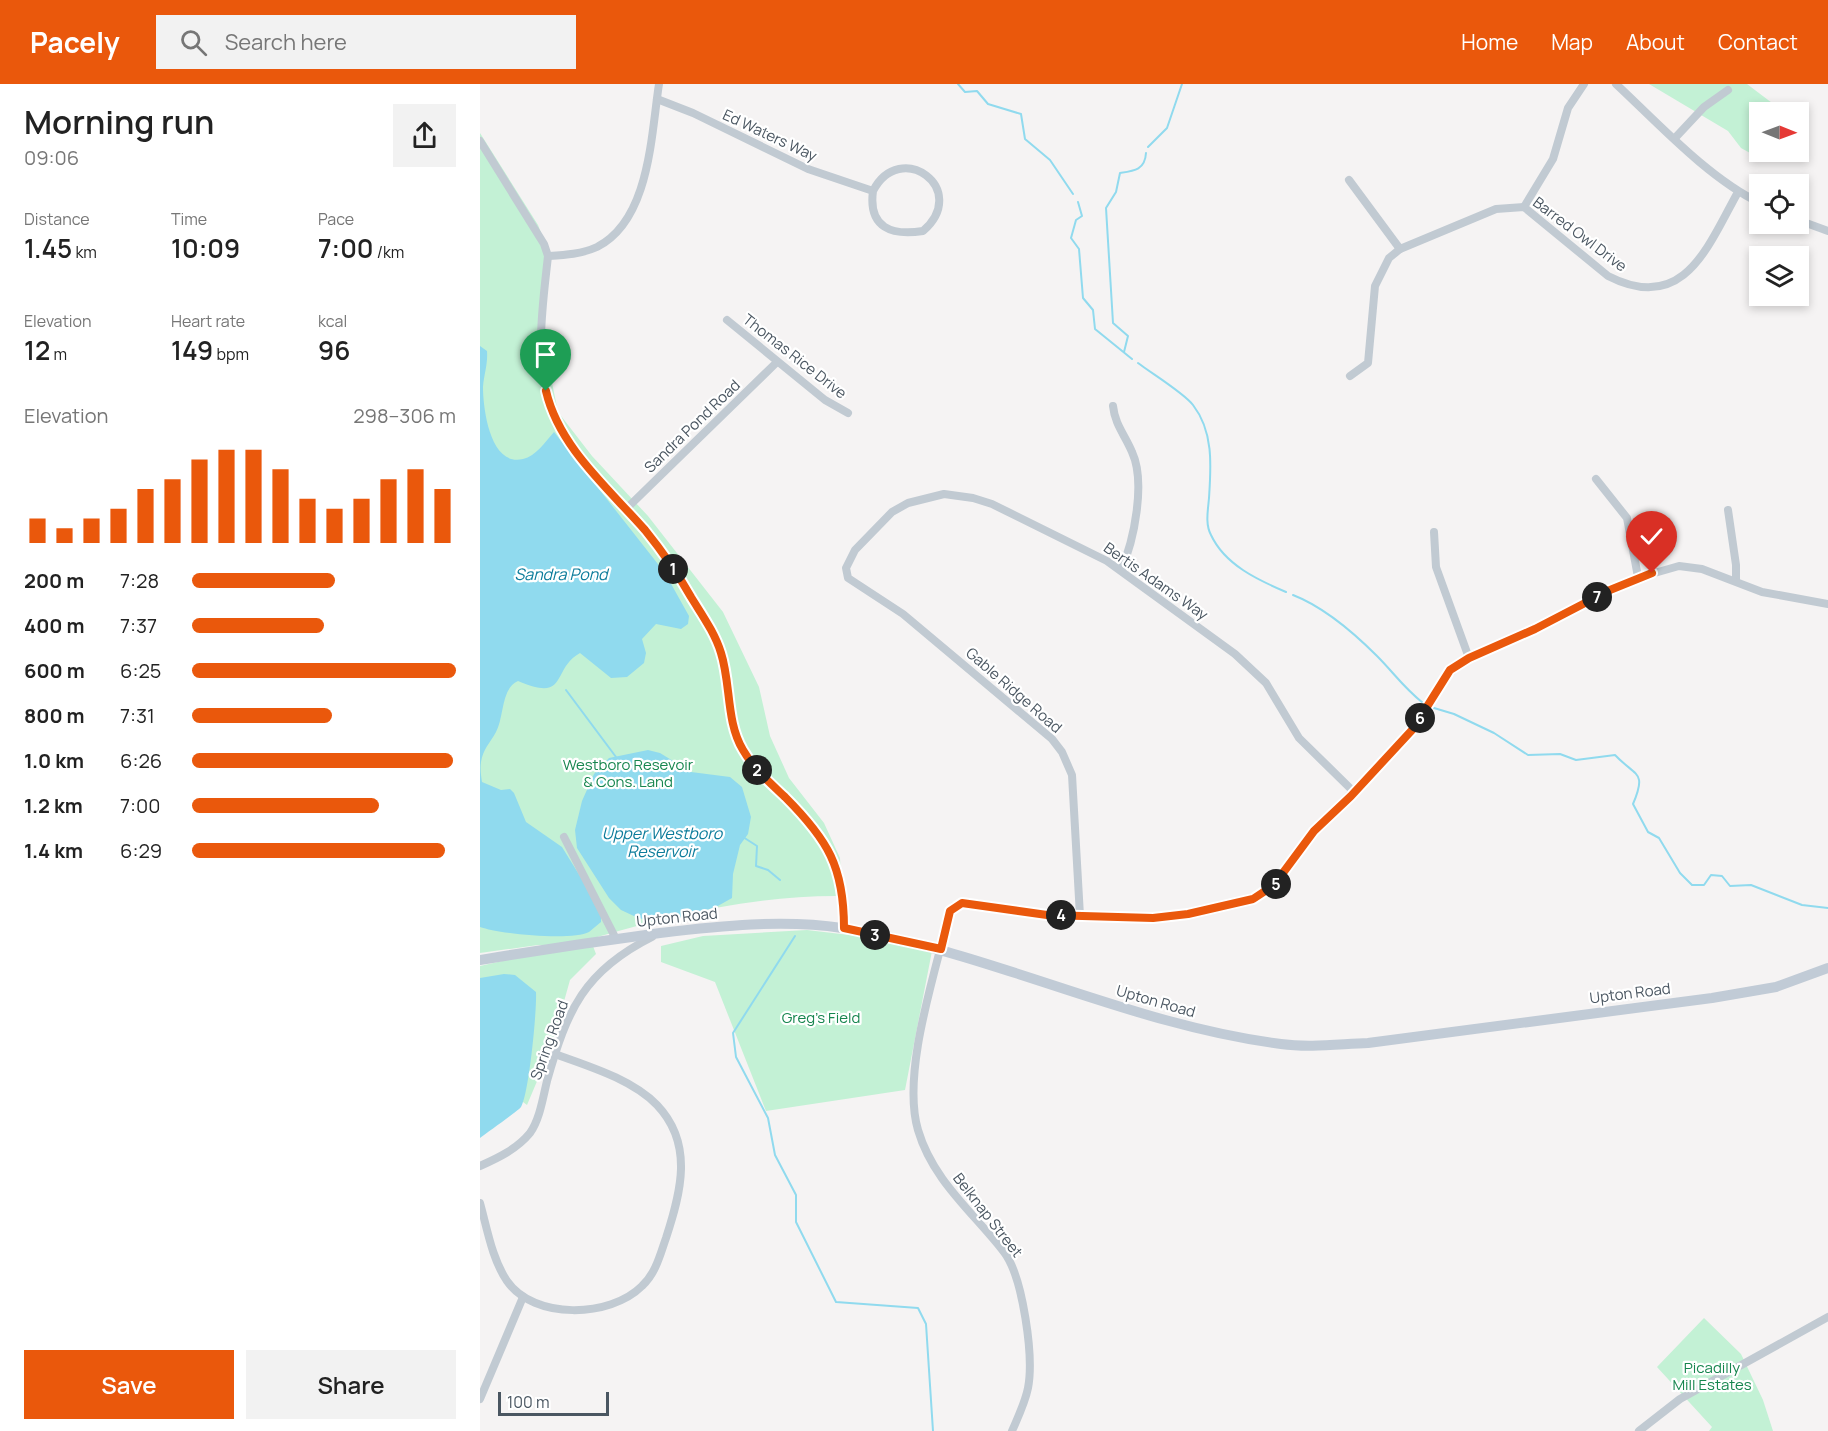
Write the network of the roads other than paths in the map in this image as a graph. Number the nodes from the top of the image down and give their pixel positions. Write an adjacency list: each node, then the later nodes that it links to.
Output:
1 (659, 84): 5 (street)
2 (1584, 84): 12 (street)
3 (1616, 84): 6 (street)
4 (1728, 90): 6 (street)
5 (657, 99): 9 (street, Ed Waters Way); 16 (street)
6 (1675, 138): 10 (street)
7 (480, 141): 16 (street)
8 (1349, 180): 15 (street)
9 (873, 191): 9 (street)
10 (1738, 192): 11 (street); 12 (street, Barred Owl Drive)
11 (1749, 198)
12 (1524, 207): 15 (street, Barred Owl Drive)
13 (1809, 224): 14 (street)
14 (1828, 231)
15 (1400, 249): 19 (street, Barred Owl Drive)
16 (548, 256): 23 (street)
17 (727, 320): 18 (street, Thomas Rice Drive)
18 (777, 362): 21 (street, Thomas Rice Drive); 23 (street, Sandra Pond Road)
19 (1350, 376)
20 (1113, 406): 26 (street)
21 (848, 413)
22 (1596, 479): 28 (street)
23 (626, 509): 35 (street)
24 (1728, 510): 29 (street)
25 (1434, 532): 31 (street)
26 (1121, 570): 27 (street, Bertis Adams Way); 32 (street, Bertis Adams Way)
27 (845, 571): 34 (street, Gable Ridge Road)
28 (1638, 578): 29 (street, Belknap Street); 31 (street, Belknap Street)
29 (1736, 581): 30 (street, Belknap Street)
30 (1828, 604)
31 (1469, 658): 32 (street, Belknap Street)
32 (1354, 792): 34 (street, Belknap Street)
33 (564, 837): 37 (street)
34 (1080, 916): 38 (street, Belknap Street)
35 (844, 928): 36 (main road, Upton Road); 38 (main road, Upton Road)
36 (659, 933): 37 (main road, Upton Road); 41 (street, Spring Road)
37 (616, 939): 39 (main road, Upton Road)
38 (941, 949): 40 (main road, Upton Road); 47 (street, Belknap Street)
39 (480, 960)
40 (1828, 968)
41 (555, 1054): 42 (street, Spring Road); 44 (street)
42 (480, 1166)
43 (480, 1203): 44 (street)
44 (523, 1297): 46 (street)
45 (1828, 1317): 48 (street)
46 (480, 1399)
47 (1012, 1431)
48 (1639, 1431)

